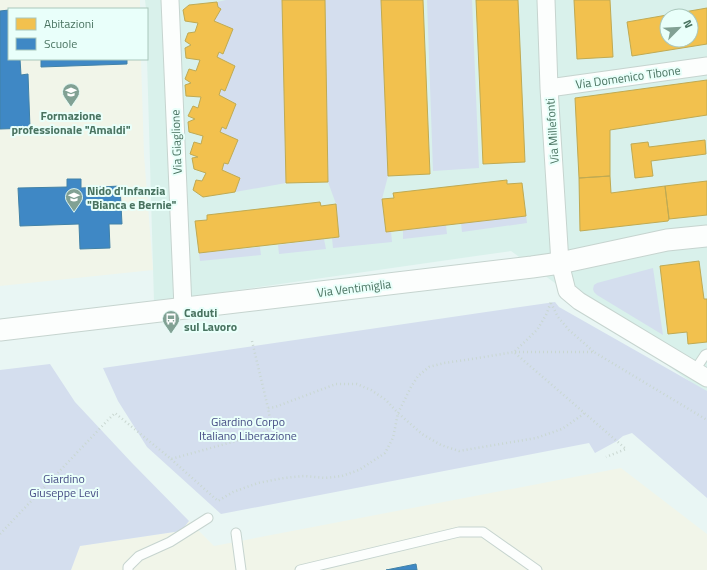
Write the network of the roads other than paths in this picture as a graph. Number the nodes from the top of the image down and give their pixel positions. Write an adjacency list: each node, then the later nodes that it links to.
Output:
1 (170, 0): 7 (street, Via Giaglione)
2 (546, 0): 4 (street, Via Millefonti)
3 (707, 66): 4 (street, Via Domenico Tibone)
4 (549, 88): 6 (street, Via Millefonti)
5 (707, 236): 6 (street, Via Ventimiglia)
6 (560, 263): 7 (street, Via Ventimiglia); 10 (street, Via Millefonti)
7 (183, 308): 8 (street, Via Ventimiglia)
8 (0, 330)
9 (707, 354): 10 (lane)
10 (701, 374)
11 (208, 518): 13 (lane)
12 (236, 533): 14 (lane)
13 (128, 570)
14 (241, 570)
15 (300, 570): 16 (lane)
16 (537, 570)

